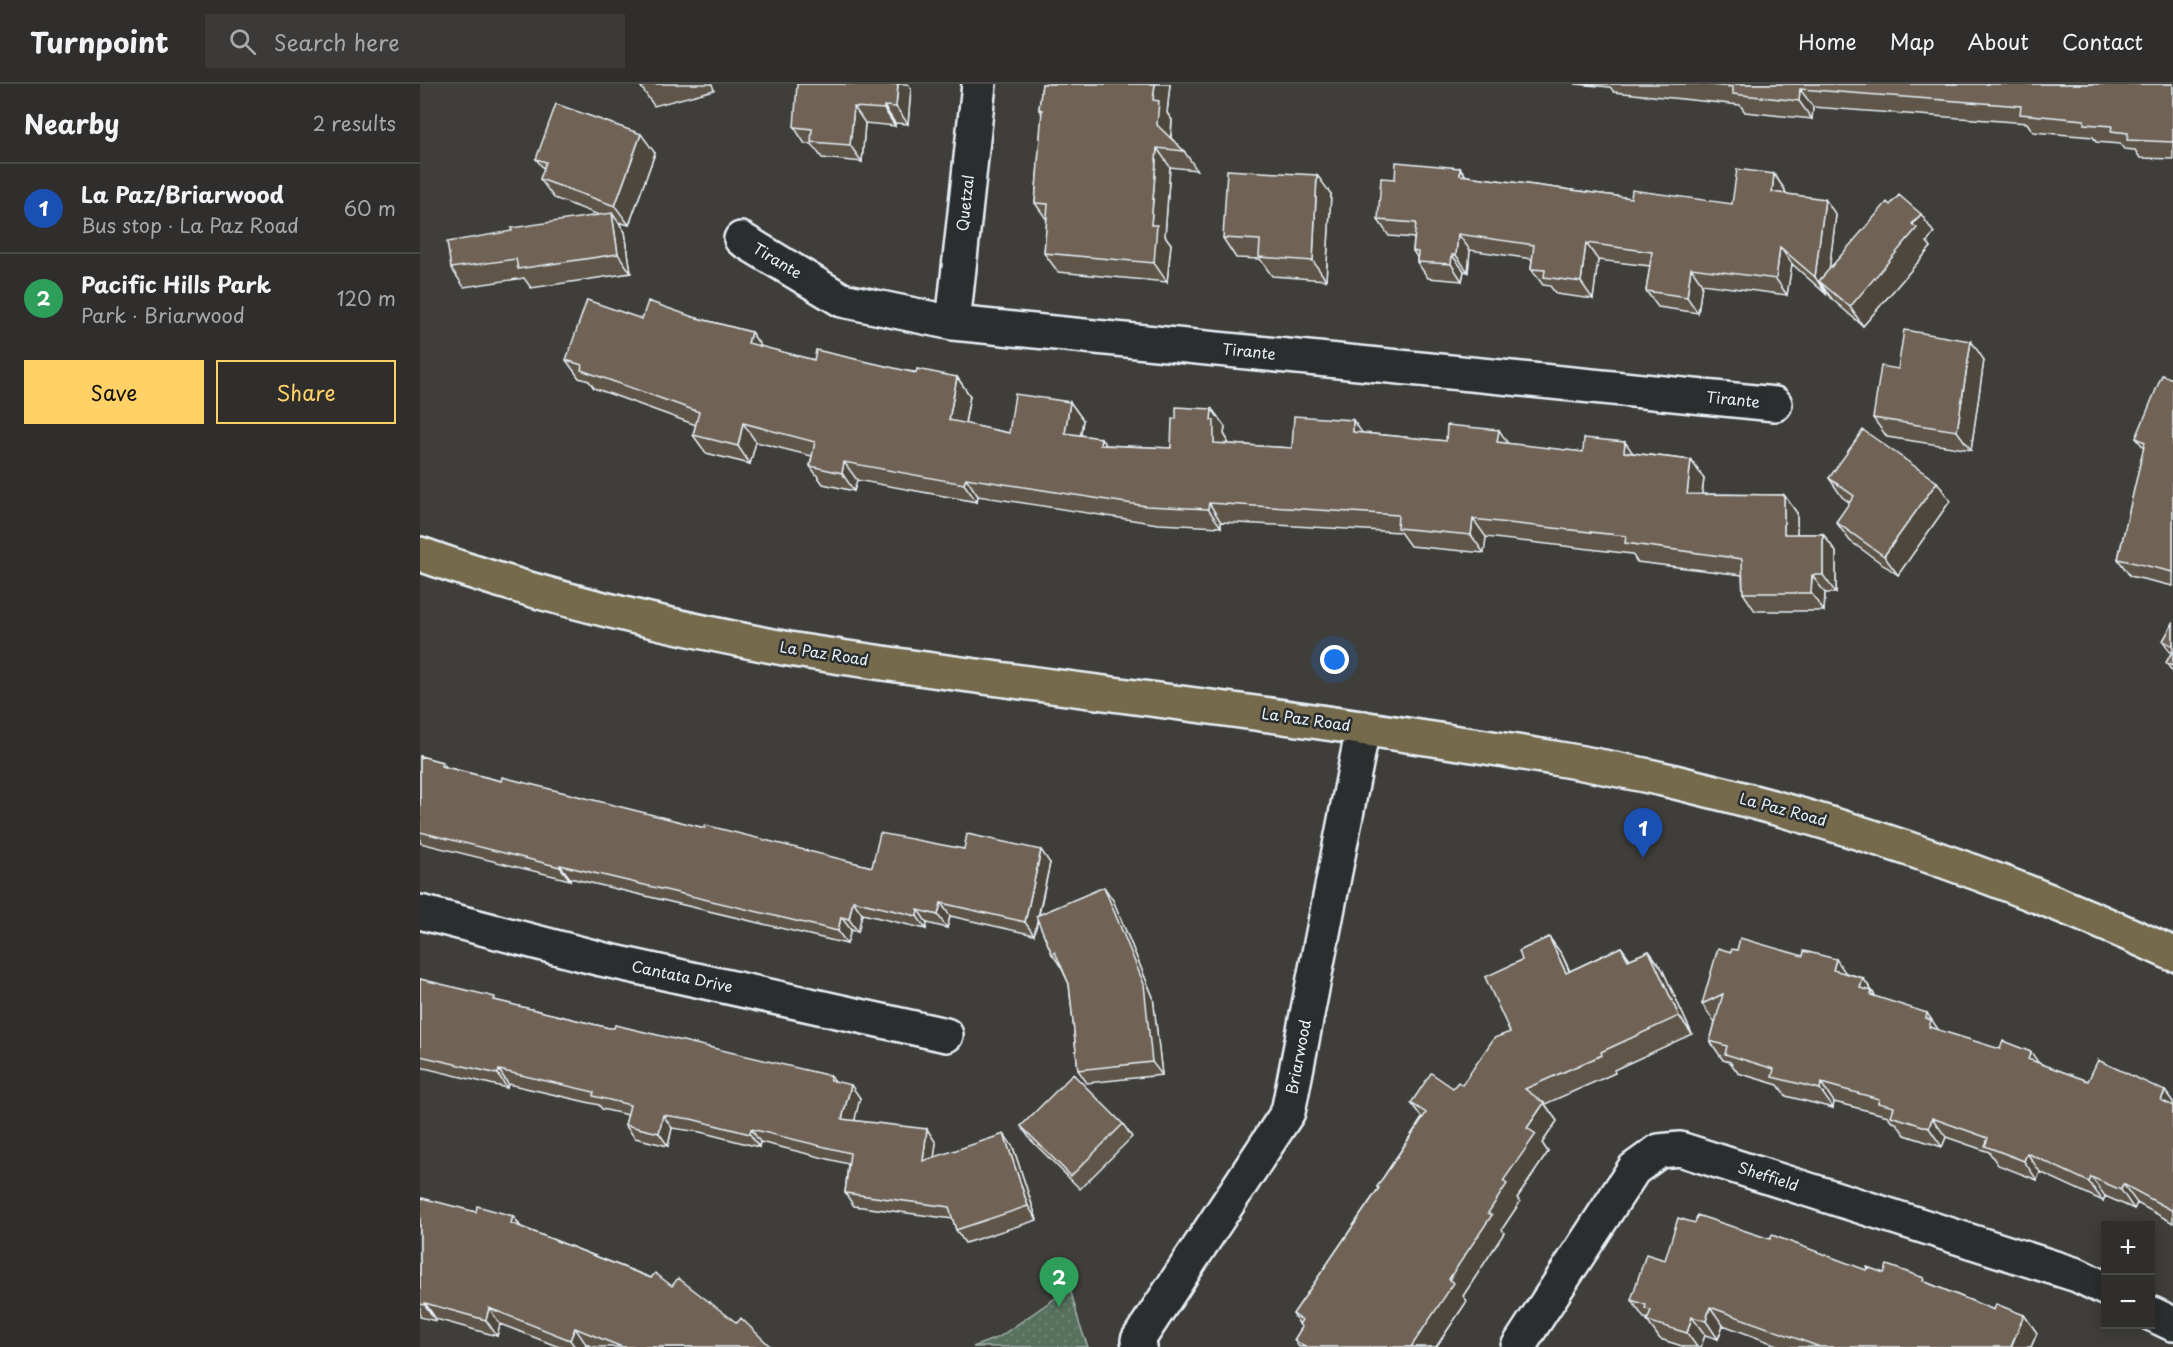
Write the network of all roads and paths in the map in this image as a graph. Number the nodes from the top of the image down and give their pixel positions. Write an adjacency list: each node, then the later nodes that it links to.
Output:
1 (979, 84): 3 (street, Quetzal)
2 (741, 239): 3 (street, Tirante)
3 (953, 323): 4 (street, Tirante)
4 (1775, 404)
5 (420, 554): 6 (main road, La Paz Road)
6 (1363, 728): 8 (main road, La Paz Road); 13 (street, Briarwood)
7 (420, 912): 9 (street, Cantata Drive)
8 (2173, 954)
9 (946, 1035)
10 (2101, 1287): 14 (street, Sheffield)
11 (2155, 1315): 12 (street)
12 (2173, 1324)
13 (1140, 1347)
14 (1518, 1347)

